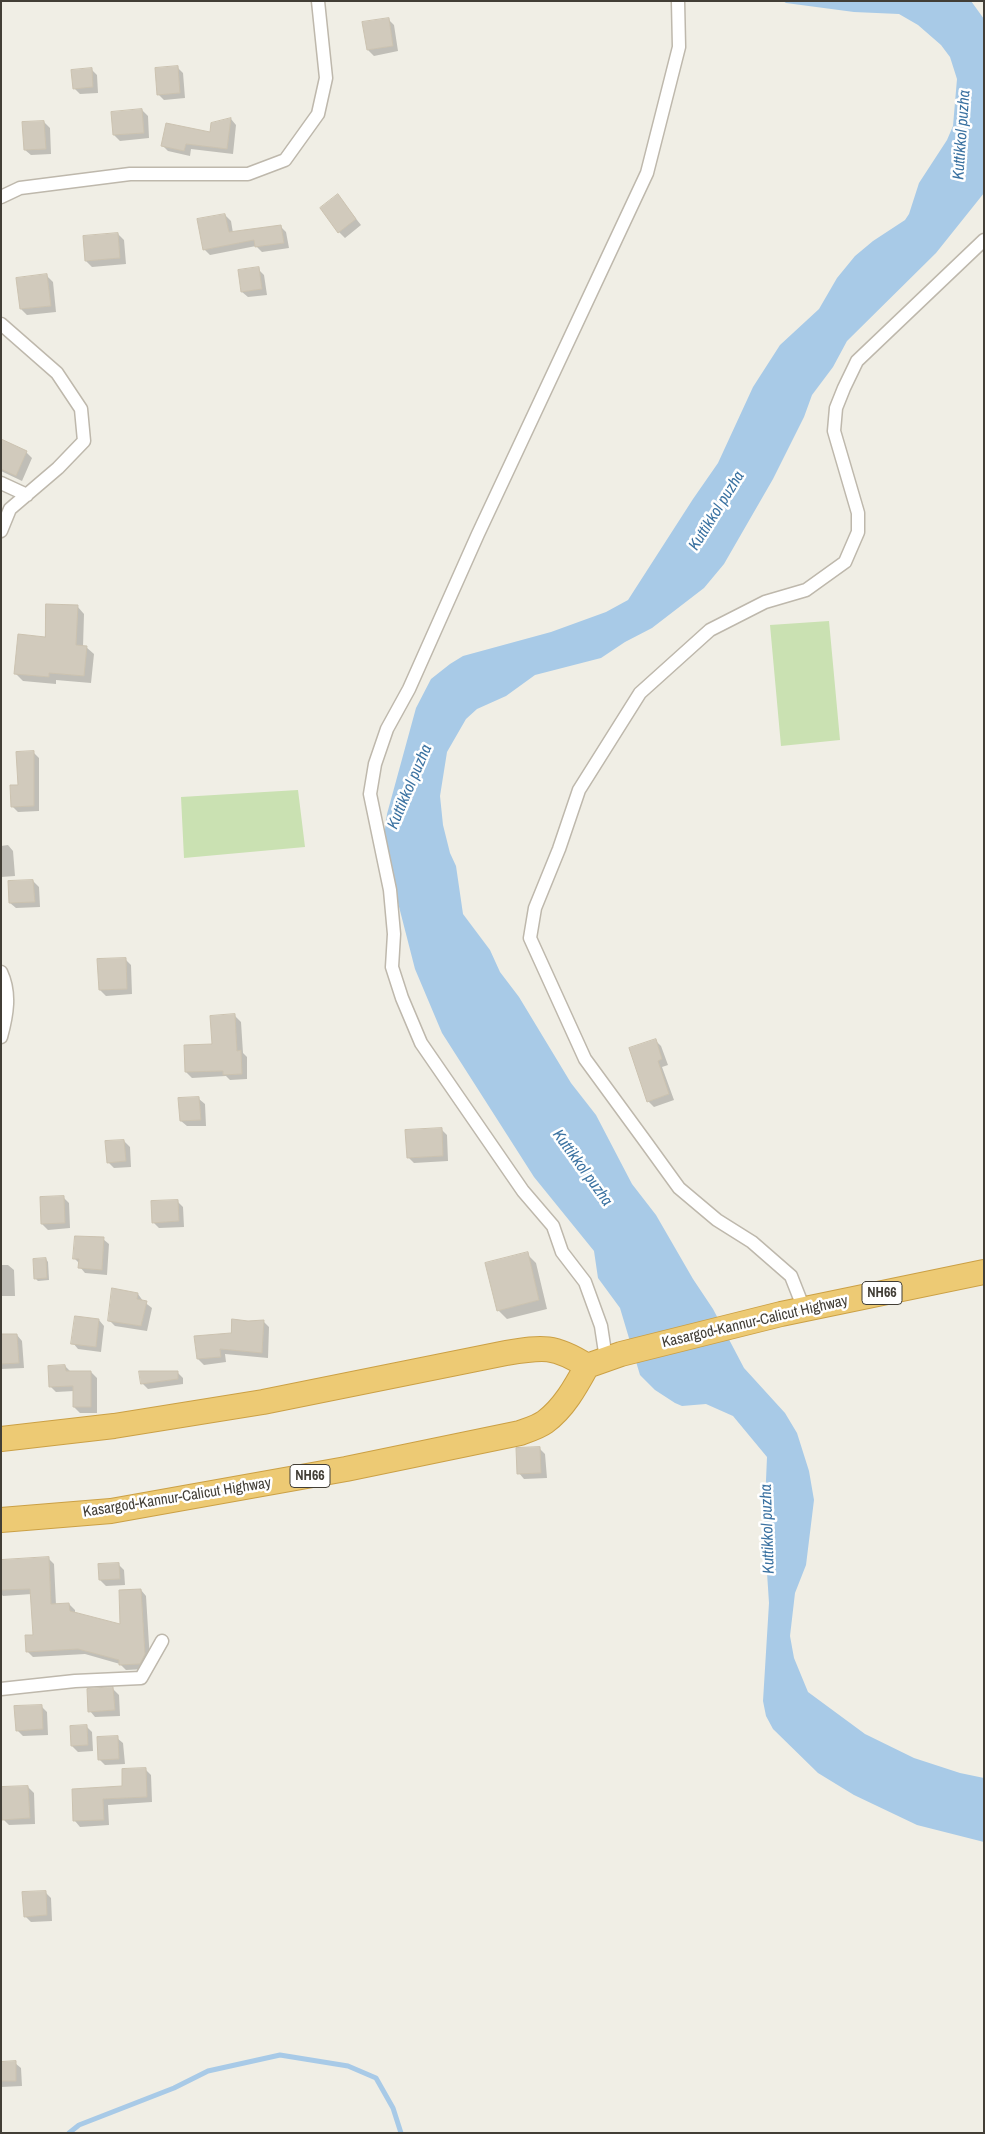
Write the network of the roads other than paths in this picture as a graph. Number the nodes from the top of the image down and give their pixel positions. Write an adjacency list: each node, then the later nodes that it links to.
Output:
1 (318, 1): 3 (street)
2 (678, 1): 13 (street)
3 (1, 196)
4 (984, 240): 12 (street)
5 (1, 324): 7 (street)
6 (1, 483): 7 (street)
7 (27, 494): 8 (street)
8 (1, 531)
9 (1, 972): 10 (street)
10 (1, 1037)
11 (984, 1272): 12 (highway, Kasargod-Kannur-Calicut Highway / NH66)
12 (804, 1309): 13 (highway, Kasargod-Kannur-Calicut Highway / NH66)
13 (604, 1360): 14 (highway); 15 (highway, Kasargod-Kannur-Calicut Highway / NH66)
14 (1, 1439)
15 (1, 1520)
16 (162, 1642): 17 (street)
17 (1, 1689)

